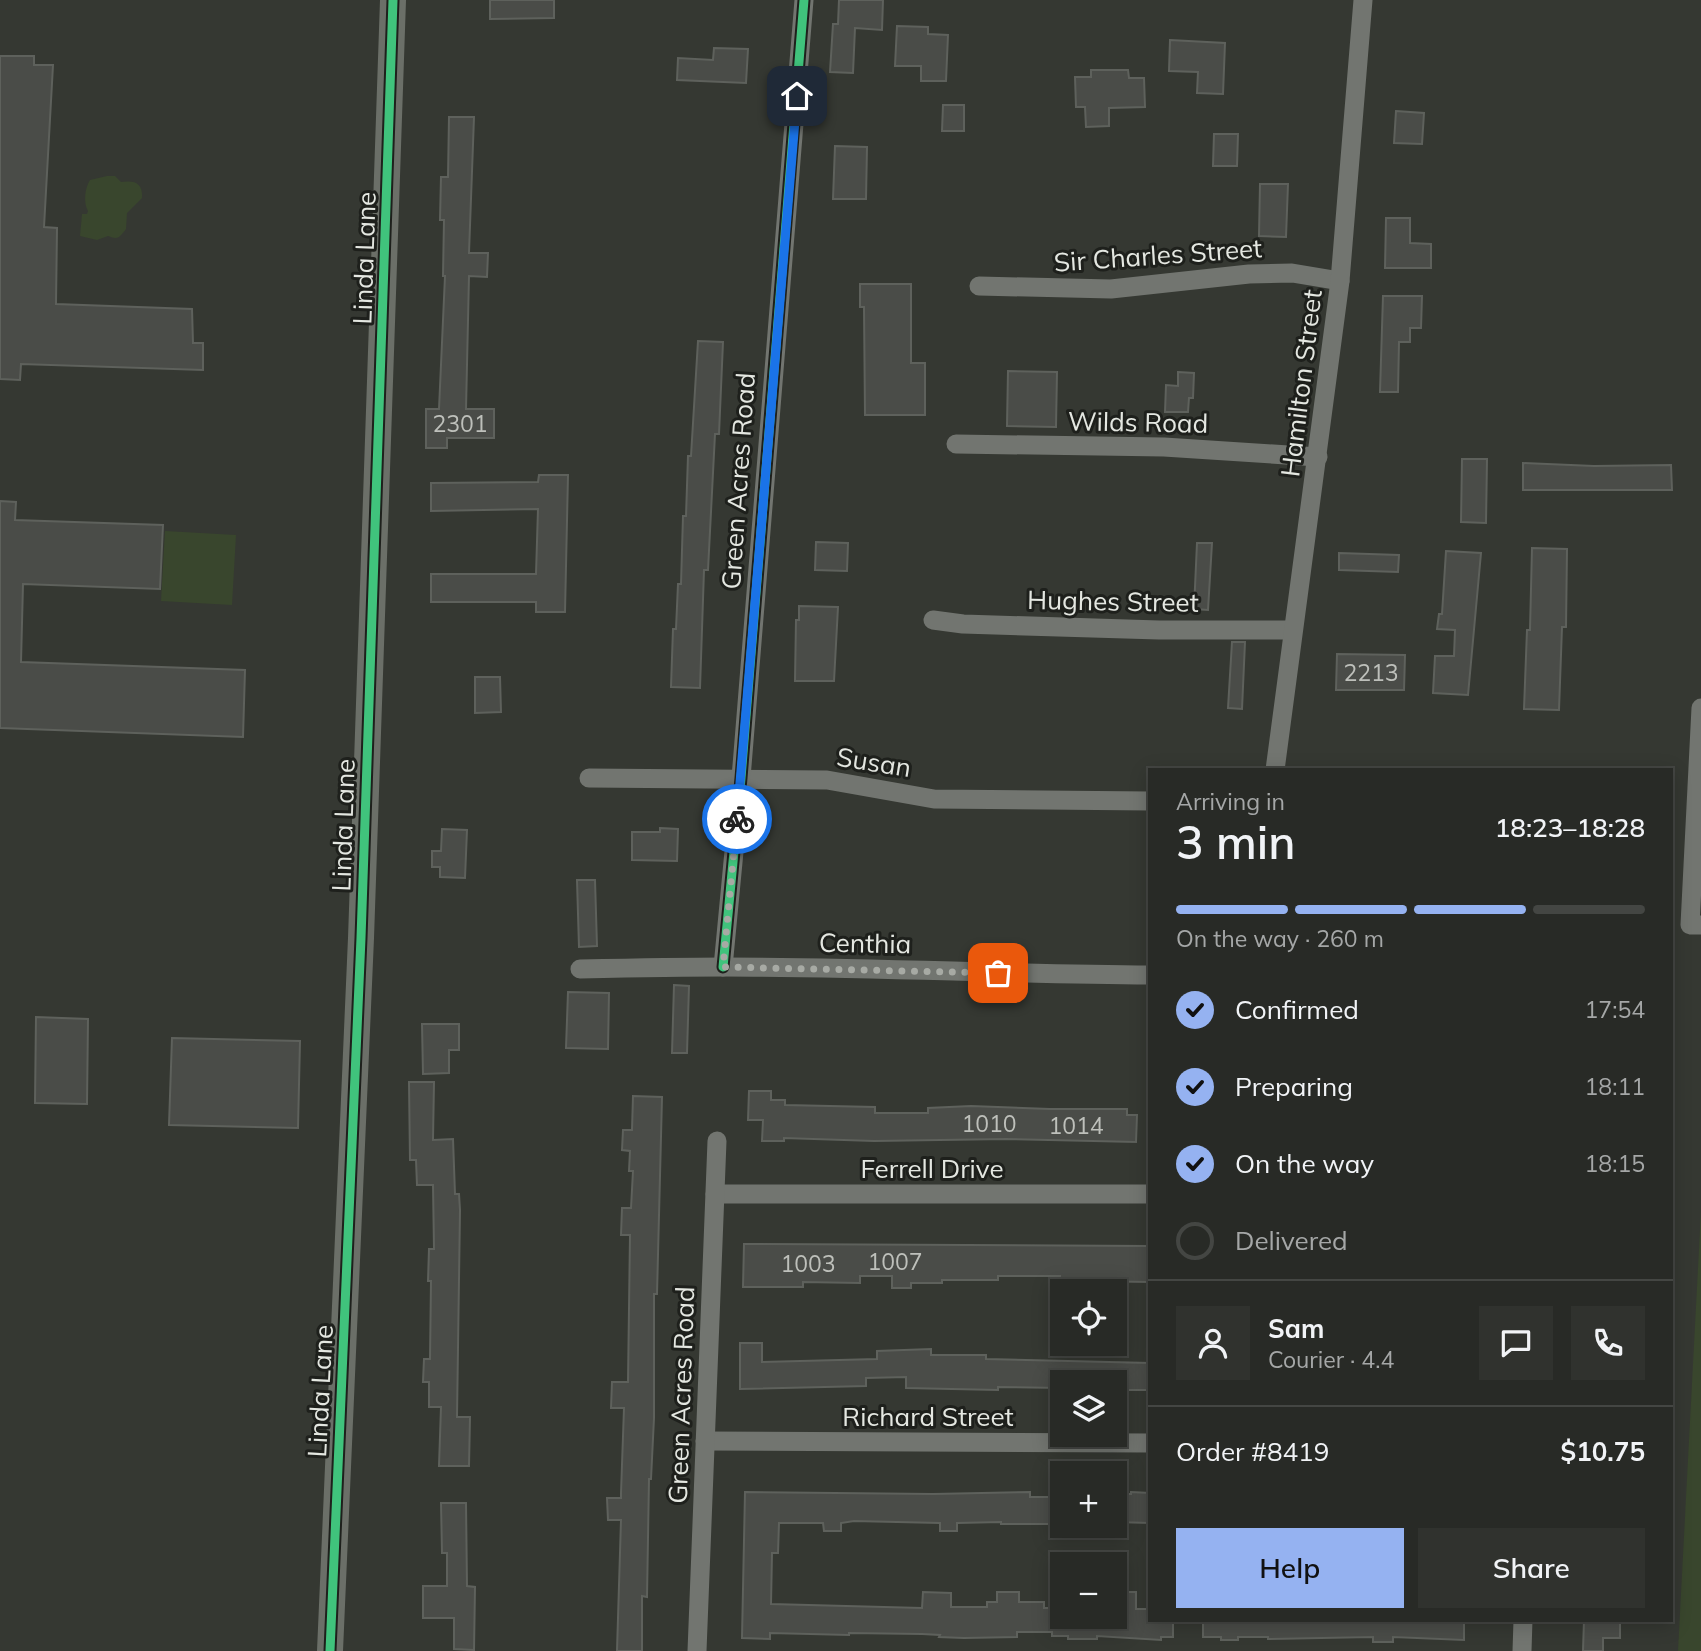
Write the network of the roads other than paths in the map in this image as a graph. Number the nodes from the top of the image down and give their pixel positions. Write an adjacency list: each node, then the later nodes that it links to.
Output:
1 (393, 0): 25 (street, Linda Lane)
2 (804, 0): 13 (street, Green Acres Road)
3 (1363, 0): 4 (street, Hamilton Street)
4 (1340, 281): 5 (street, Sir Charles Street); 7 (street, Hamilton Street)
5 (979, 286)
6 (956, 444): 7 (street, Wilds Road)
7 (1318, 457): 9 (street, Hamilton Street)
8 (933, 621): 9 (street, Hughes Street)
9 (1293, 631): 11 (street, Hamilton Street)
10 (1701, 708): 15 (street)
11 (1275, 768)
12 (589, 778): 13 (street, Susan)
13 (741, 778): 14 (street, Susan); 16 (street, Green Acres Road)
14 (1148, 801)
15 (1695, 925)
16 (723, 967): 17 (street, Centhia); 18 (street, Centhia)
17 (580, 969)
18 (1148, 975)
19 (717, 1141): 20 (street, Green Acres Road)
20 (715, 1194): 21 (street, Ferrell Drive); 22 (street, Green Acres Road)
21 (1148, 1194)
22 (705, 1441): 23 (street, Richard Street); 26 (street, Green Acres Road)
23 (1148, 1443)
24 (1523, 1622): 27 (street)
25 (330, 1651)
26 (697, 1651)
27 (1522, 1651)

